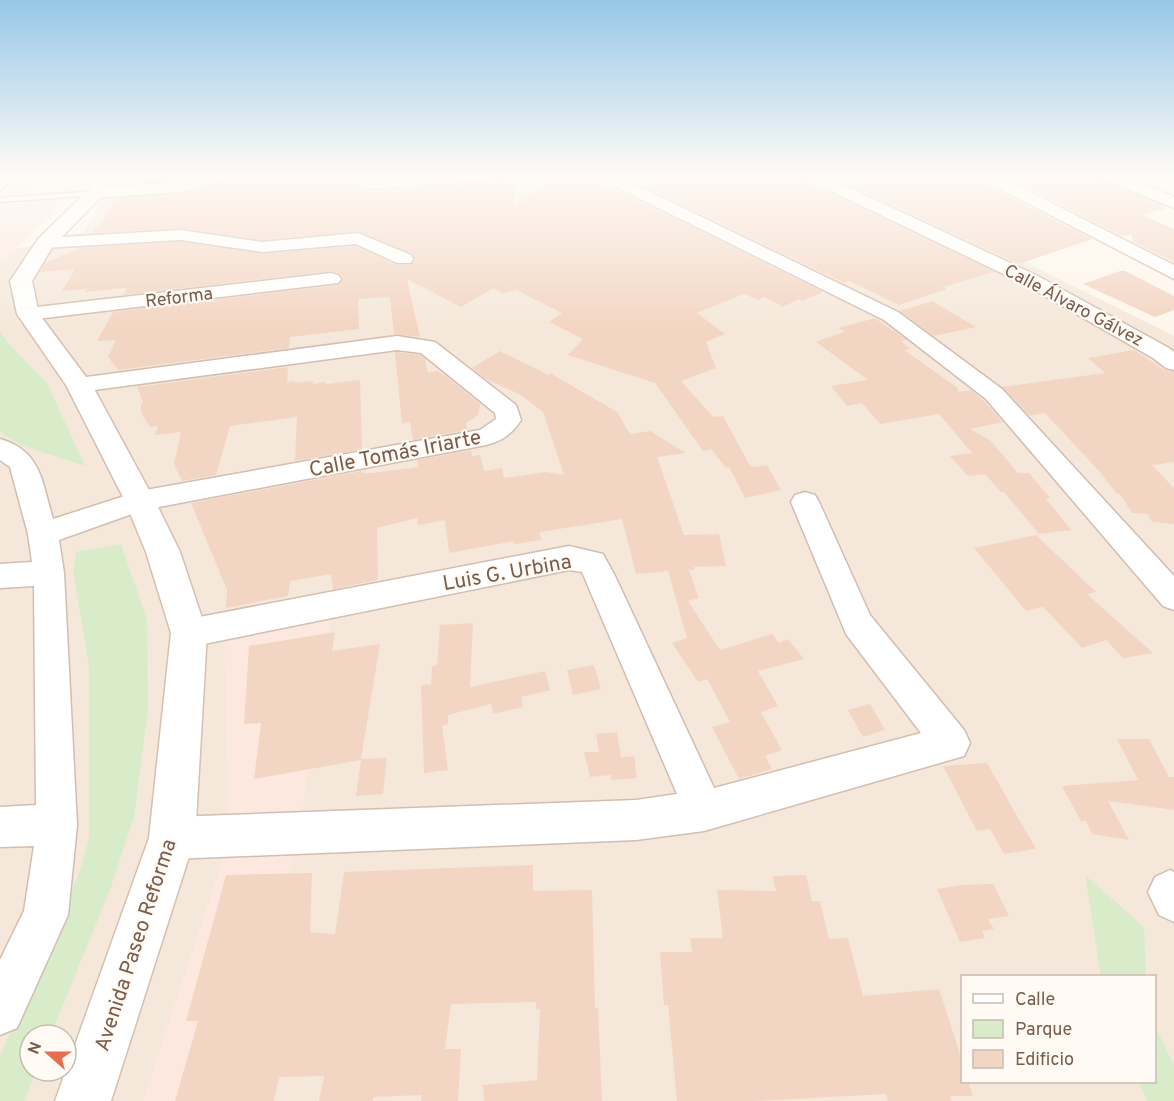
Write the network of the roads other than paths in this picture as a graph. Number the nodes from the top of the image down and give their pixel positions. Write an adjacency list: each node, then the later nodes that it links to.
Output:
1 (60, 226): 5 (main road, Avenida Paseo Reforma)
2 (708, 226): 18 (street)
3 (918, 226): 10 (street, Calle Álvaro Gálvez)
4 (1084, 226): 7 (street)
5 (45, 243): 6 (street); 9 (main road, Avenida Paseo Reforma)
6 (404, 259)
7 (1174, 273)
8 (331, 279): 9 (street, Reforma)
9 (28, 314): 11 (main road, Avenida Paseo Reforma)
10 (1174, 363)
11 (79, 385): 13 (main road, Avenida Paseo Reforma); 13 (street, Calle Tomás Iriarte)
12 (11, 455): 15 (street)
13 (140, 501): 15 (street); 19 (main road, Avenida Paseo Reforma)
14 (806, 502): 20 (street)
15 (43, 534): 16 (street)
16 (49, 573): 17 (street); 21 (street)
17 (0, 576)
18 (1174, 597)
19 (189, 633): 20 (street, Luis G. Urbina); 23 (main road, Avenida Paseo Reforma)
20 (704, 811): 23 (street)
21 (57, 825): 22 (street); 24 (street)
22 (0, 827)
23 (172, 838): 25 (main road, Avenida Paseo Reforma)
24 (0, 1011)
25 (83, 1101)

